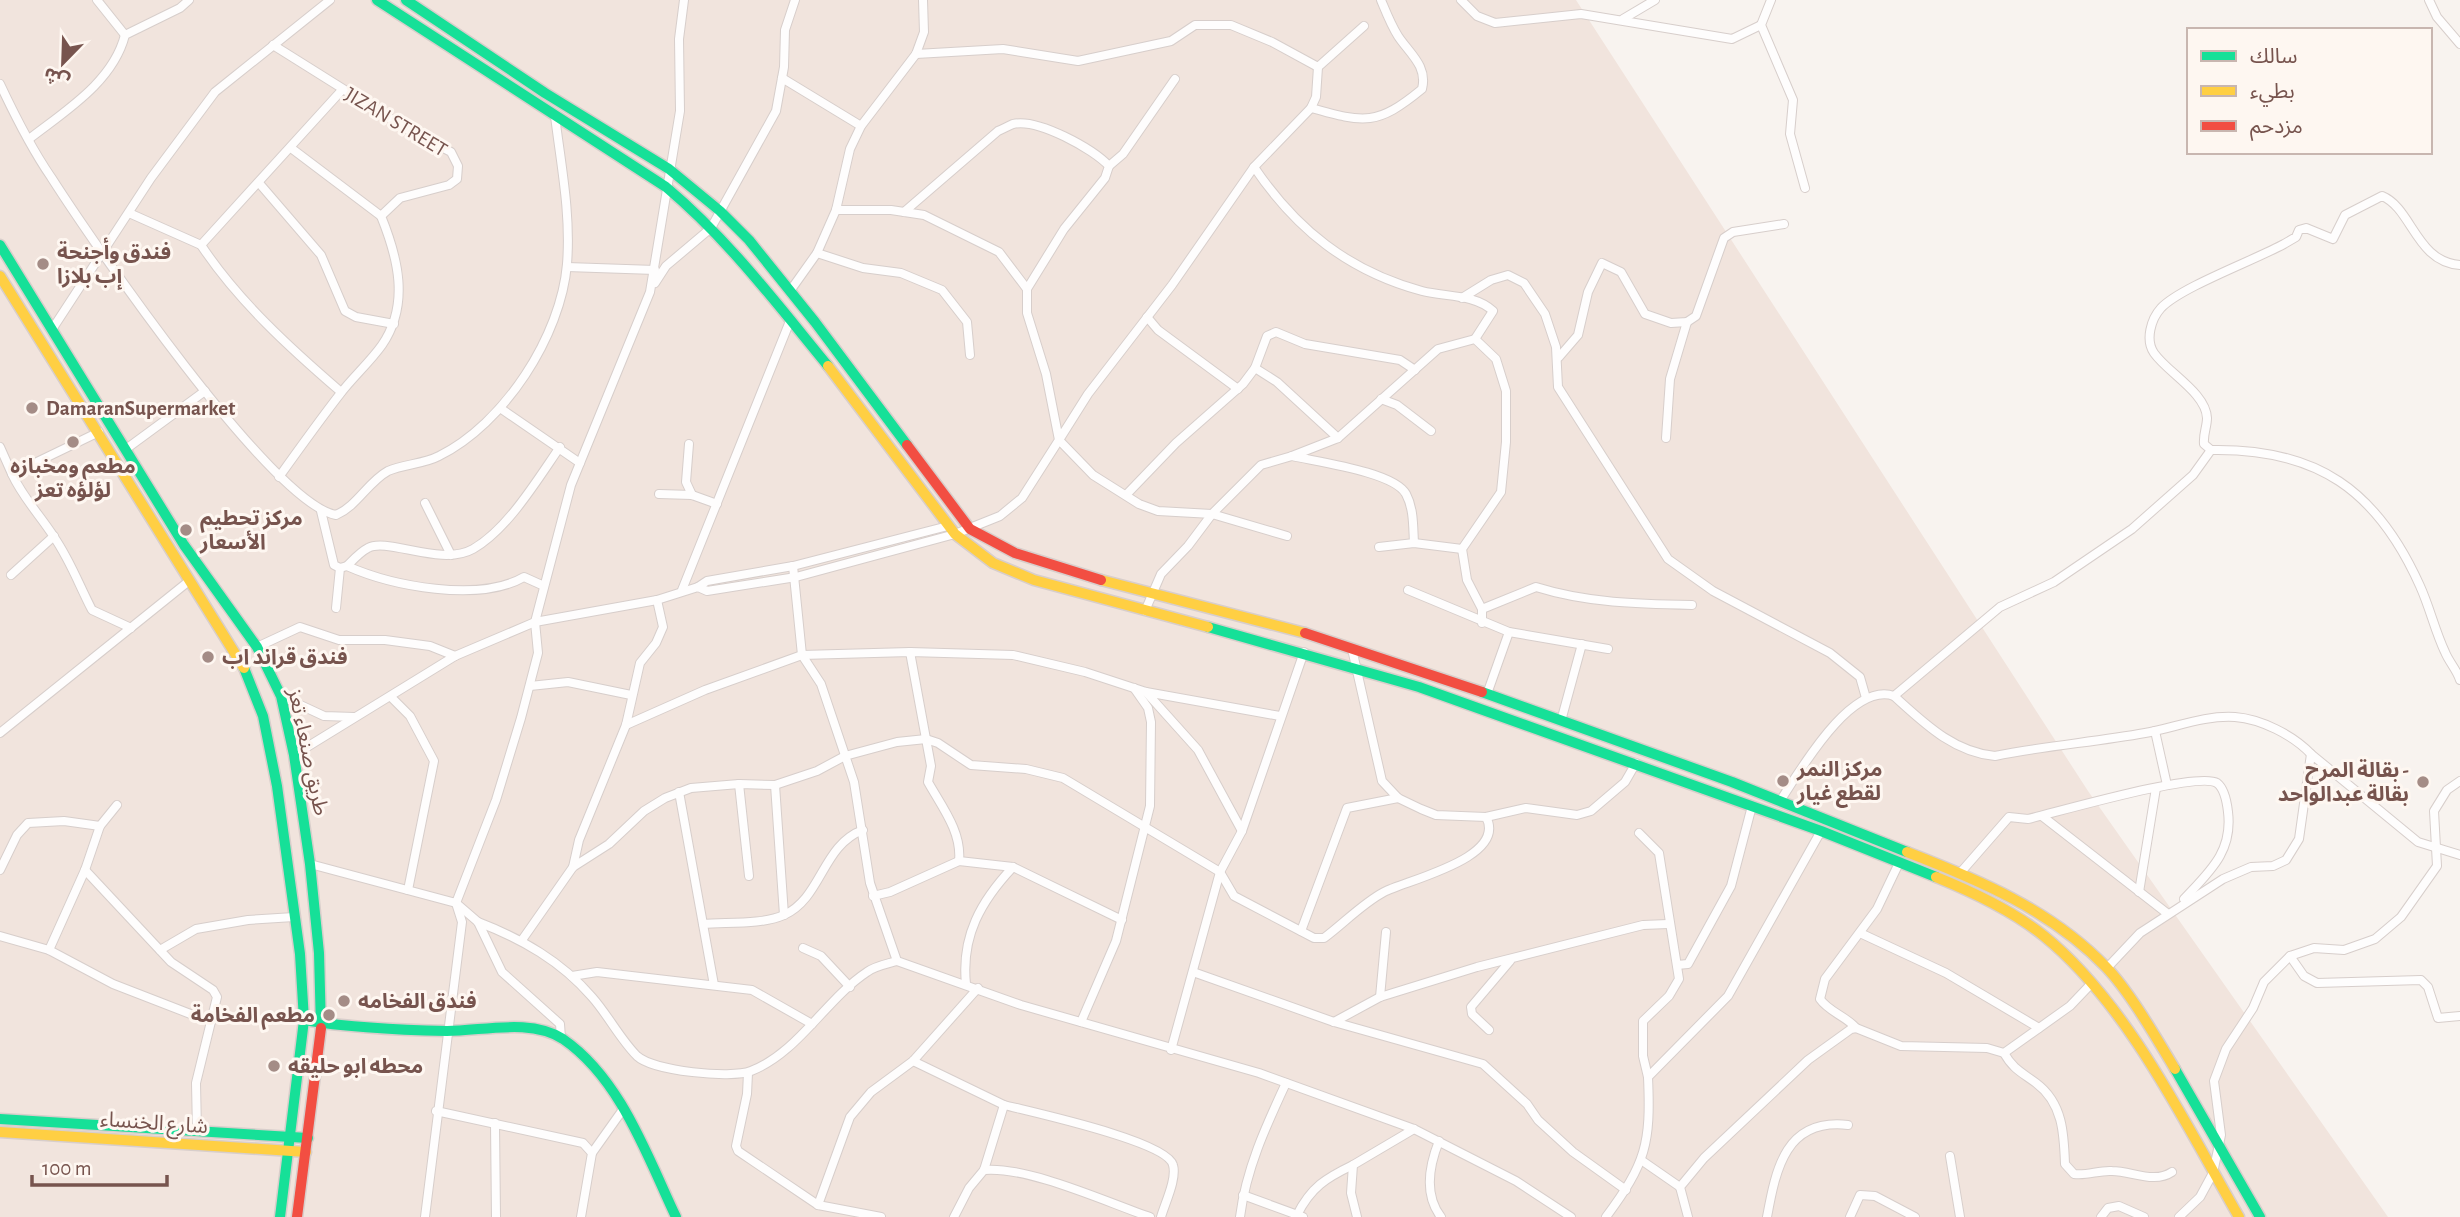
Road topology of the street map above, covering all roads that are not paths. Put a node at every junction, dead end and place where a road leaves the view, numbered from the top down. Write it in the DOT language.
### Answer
graph roads {
  1 [pos="97,0"];
  2 [pos="189,0"];
  3 [pos="330,0"];
  4 [pos="377,0"];
  5 [pos="406,0"];
  6 [pos="684,0"];
  7 [pos="794,0"];
  8 [pos="923,0"];
  9 [pos="1381,0"];
  10 [pos="1461,0"];
  11 [pos="1473,0"];
  12 [pos="1655,0"];
  13 [pos="1771,0"];
  14 [pos="2429,0"];
  15 [pos="1477,16"];
  16 [pos="1623,19"];
  17 [pos="1761,25"];
  18 [pos="1364,26"];
  19 [pos="125,35"];
  20 [pos="2460,44"];
  21 [pos="274,45"];
  22 [pos="916,54"];
  23 [pos="1318,67"];
  24 [pos="782,78"];
  25 [pos="1175,79"];
  26 [pos="0,84"];
  27 [pos="342,90"];
  28 [pos="1311,108"];
  29 [pos="555,116"];
  30 [pos="861,126"];
  31 [pos="29,139"];
  32 [pos="291,148"];
  33 [pos="1109,166"];
  34 [pos="1254,167"];
  35 [pos="669,169"];
  36 [pos="259,183"];
  37 [pos="666,187"];
  38 [pos="1805,188"];
  39 [pos="720,211"];
  40 [pos="836,211"];
  41 [pos="904,212"];
  42 [pos="129,213"];
  43 [pos="381,216"];
  44 [pos="1784,224"];
  45 [pos="711,228"];
  46 [pos="0,245"];
  47 [pos="201,245"];
  48 [pos="104,253"];
  49 [pos="817,253"];
  50 [pos="2460,265"];
  51 [pos="567,267"];
  52 [pos="655,270"];
  53 [pos="0,276"];
  54 [pos="1027,289"];
  55 [pos="790,291"];
  56 [pos="650,292"];
  57 [pos="1462,298"];
  58 [pos="1147,317"];
  59 [pos="790,321"];
  60 [pos="1687,322"];
  61 [pos="394,324"];
  62 [pos="53,328"];
  63 [pos="1475,339"];
  64 [pos="970,355"];
  65 [pos="1559,357"];
  66 [pos="1255,369"];
  67 [pos="1415,370"];
  68 [pos="1238,389"];
  69 [pos="205,391"];
  70 [pos="341,392"];
  71 [pos="1381,399"];
  72 [pos="500,408"];
  73 [pos="1431,430"];
  74 [pos="99,432"];
  75 [pos="1338,438"];
  76 [pos="1666,438"];
  77 [pos="1059,440"];
  78 [pos="689,444"];
  79 [pos="560,447"];
  80 [pos="0,449"];
  81 [pos="126,449"];
  82 [pos="2211,450"];
  83 [pos="1292,456"];
  84 [pos="580,463"];
  85 [pos="12,474"];
  86 [pos="279,477"];
  87 [pos="659,494"];
  88 [pos="692,495"];
  89 [pos="1126,495"];
  90 [pos="425,503"];
  91 [pos="717,504"];
  92 [pos="321,511"];
  93 [pos="1212,514"];
  94 [pos="970,529"];
  95 [pos="951,530"];
  96 [pos="54,536"];
  97 [pos="1287,536"];
  98 [pos="1414,543"];
  99 [pos="1379,547"];
  100 [pos="1462,549"];
  101 [pos="451,555"];
  102 [pos="793,566"];
  103 [pos="344,567"];
  104 [pos="11,575"];
  105 [pos="796,577"];
  106 [pos="189,581"];
  107 [pos="544,586"];
  108 [pos="698,587"];
  109 [pos="682,590"];
  110 [pos="1408,590"];
  111 [pos="1152,596"];
  112 [pos="657,600"];
  113 [pos="1692,605"];
  114 [pos="336,608"];
  115 [pos="1482,609"];
  116 [pos="1145,611"];
  117 [pos="535,622"];
  118 [pos="1482,623"];
  119 [pos="131,628"];
  120 [pos="1509,632"];
  121 [pos="1582,644"];
  122 [pos="257,647"];
  123 [pos="1352,649"];
  124 [pos="1608,649"];
  125 [pos="910,652"];
  126 [pos="1304,652"];
  127 [pos="802,655"];
  128 [pos="455,656"];
  129 [pos="1355,668"];
  130 [pos="2460,680"];
  131 [pos="530,686"];
  132 [pos="1134,687"];
  133 [pos="1146,692"];
  134 [pos="1487,694"];
  135 [pos="631,695"];
  136 [pos="281,696"];
  137 [pos="1894,696"];
  138 [pos="391,697"];
  139 [pos="1866,698"];
  140 [pos="1280,716"];
  141 [pos="357,717"];
  142 [pos="1561,721"];
  143 [pos="626,725"];
  144 [pos="2155,732"];
  145 [pos="0,733"];
  146 [pos="926,739"];
  147 [pos="2311,754"];
  148 [pos="294,755"];
  149 [pos="845,756"];
  150 [pos="1636,763"];
  151 [pos="2460,781"];
  152 [pos="1732,782"];
  153 [pos="298,783"];
  154 [pos="739,784"];
  155 [pos="775,785"];
  156 [pos="2167,785"];
  157 [pos="277,786"];
  158 [pos="2156,788"];
  159 [pos="680,793"];
  160 [pos="1727,797"];
  161 [pos="1398,798"];
  162 [pos="1780,801"];
  163 [pos="117,805"];
  164 [pos="1752,806"];
  165 [pos="2042,816"];
  166 [pos="1486,817"];
  167 [pos="100,826"];
  168 [pos="1145,826"];
  169 [pos="863,830"];
  170 [pos="1242,831"];
  171 [pos="1821,831"];
  172 [pos="1639,833"];
  173 [pos="2438,850"];
  174 [pos="3,855"];
  175 [pos="2460,855"];
  176 [pos="959,861"];
  177 [pos="1899,863"];
  178 [pos="310,864"];
  179 [pos="573,867"];
  180 [pos="1013,867"];
  181 [pos="0,870"];
  182 [pos="85,870"];
  183 [pos="1961,872"];
  184 [pos="1220,873"];
  185 [pos="749,876"];
  186 [pos="408,890"];
  187 [pos="2139,892"];
  188 [pos="873,896"];
  189 [pos="456,903"];
  190 [pos="2176,908"];
  191 [pos="2168,914"];
  192 [pos="783,915"];
  193 [pos="294,917"];
  194 [pos="1122,920"];
  195 [pos="478,922"];
  196 [pos="1668,924"];
  197 [pos="703,925"];
  198 [pos="1301,931"];
  199 [pos="1386,932"];
  200 [pos="1860,933"];
  201 [pos="0,936"];
  202 [pos="522,940"];
  203 [pos="803,948"];
  204 [pos="49,950"];
  205 [pos="160,950"];
  206 [pos="2290,956"];
  207 [pos="1511,959"];
  208 [pos="897,961"];
  209 [pos="1677,965"];
  210 [pos="2107,968"];
  211 [pos="1193,972"];
  212 [pos="572,976"];
  213 [pos="966,984"];
  214 [pos="2091,984"];
  215 [pos="714,985"];
  216 [pos="850,987"];
  217 [pos="978,988"];
  218 [pos="1380,997"];
  219 [pos="2460,1016"];
  220 [pos="304,1020"];
  221 [pos="211,1022"];
  222 [pos="321,1022"];
  223 [pos="1081,1022"];
  224 [pos="1334,1022"];
  225 [pos="812,1024"];
  226 [pos="1856,1028"];
  227 [pos="2039,1028"];
  228 [pos="1489,1030"];
  229 [pos="449,1031"];
  230 [pos="561,1038"];
  231 [pos="1171,1050"];
  232 [pos="2004,1053"];
  233 [pos="913,1060"];
  234 [pos="748,1073"];
  235 [pos="1648,1077"];
  236 [pos="1286,1083"];
  237 [pos="1004,1105"];
  238 [pos="624,1108"];
  239 [pos="436,1111"];
  240 [pos="0,1119"];
  241 [pos="495,1123"];
  242 [pos="1848,1125"];
  243 [pos="1415,1129"];
  244 [pos="197,1131"];
  245 [pos="0,1132"];
  246 [pos="290,1137"];
  247 [pos="308,1138"];
  248 [pos="1439,1141"];
  249 [pos="2219,1150"];
  250 [pos="288,1152"];
  251 [pos="306,1152"];
  252 [pos="592,1153"];
  253 [pos="1950,1156"];
  254 [pos="1641,1160"];
  255 [pos="1353,1165"];
  256 [pos="984,1170"];
  257 [pos="2172,1172"];
  258 [pos="2213,1173"];
  259 [pos="1680,1186"];
  260 [pos="1626,1190"];
  261 [pos="1243,1195"];
  262 [pos="818,1205"];
  263 [pos="1300,1216"];
  264 [pos="280,1217"];
  265 [pos="297,1217"];
  266 [pos="425,1217"];
  267 [pos="496,1217"];
  268 [pos="581,1217"];
  269 [pos="676,1217"];
  270 [pos="881,1217"];
  271 [pos="954,1217"];
  272 [pos="1150,1217"];
  273 [pos="1161,1217"];
  274 [pos="1240,1217"];
  275 [pos="1357,1217"];
  276 [pos="1441,1217"];
  277 [pos="1571,1217"];
  278 [pos="1606,1217"];
  279 [pos="1688,1217"];
  280 [pos="1767,1217"];
  281 [pos="1850,1217"];
  282 [pos="1915,1217"];
  283 [pos="1960,1217"];
  284 [pos="2101,1217"];
  285 [pos="2144,1217"];
  286 [pos="2179,1217"];
  287 [pos="2239,1217"];
  288 [pos="2260,1217"];
  1 -- 19 [label="street"];
  2 -- 19 [label="street"];
  3 -- 21 [label="street"];
  4 -- 29 [label="main road"];
  5 -- 35 [label="main road"];
  6 -- 35 [label="street"];
  7 -- 24 [label="street"];
  8 -- 22 [label="street"];
  9 -- 28 [label="street"];
  10 -- 15 [label="street"];
  11 -- 15 [label="street"];
  12 -- 16 [label="street"];
  13 -- 17 [label="street"];
  14 -- 20 [label="street"];
  15 -- 16 [label="street"];
  16 -- 17 [label="street"];
  17 -- 38 [label="street"];
  18 -- 23 [label="street"];
  19 -- 31 [label="street"];
  21 -- 27 [label="street, JIZAN STREET"];
  21 -- 42 [label="street"];
  22 -- 23 [label="street"];
  22 -- 30 [label="street"];
  23 -- 28 [label="street"];
  24 -- 30 [label="street"];
  24 -- 39 [label="street"];
  25 -- 33 [label="street"];
  26 -- 31 [label="street"];
  27 -- 32 [label="street"];
  27 -- 43 [label="street, JIZAN STREET"];
  28 -- 34 [label="street"];
  29 -- 37 [label="main road"];
  29 -- 51 [label="street"];
  30 -- 40 [label="street"];
  31 -- 48 [label="street"];
  32 -- 36 [label="street"];
  32 -- 43 [label="street"];
  33 -- 41 [label="street"];
  33 -- 54 [label="street"];
  34 -- 57 [label="street"];
  34 -- 58 [label="street"];
  35 -- 37 [label="street"];
  35 -- 39 [label="main road"];
  36 -- 47 [label="street"];
  36 -- 61 [label="street"];
  37 -- 45 [label="main road"];
  37 -- 52 [label="street"];
  39 -- 45 [label="street"];
  39 -- 55 [label="main road"];
  40 -- 41 [label="street"];
  40 -- 49 [label="street"];
  41 -- 54 [label="street"];
  42 -- 47 [label="street"];
  42 -- 48 [label="street"];
  43 -- 61 [label="street"];
  44 -- 60 [label="street"];
  45 -- 56 [label="street"];
  45 -- 59 [label="main road"];
  46 -- 62 [label="main road, طريق صنعاء تعز"];
  47 -- 70 [label="street"];
  48 -- 62 [label="street"];
  48 -- 69 [label="street"];
  49 -- 55 [label="street"];
  49 -- 64 [label="street"];
  50 -- 82 [label="street"];
  51 -- 52 [label="street"];
  51 -- 72 [label="street"];
  52 -- 56 [label="street"];
  53 -- 74 [label="main road, طريق صنعاء تعز"];
  54 -- 77 [label="street"];
  55 -- 94 [label="main road"];
  56 -- 84 [label="street"];
  57 -- 63 [label="street"];
  57 -- 65 [label="street"];
  58 -- 68 [label="street"];
  58 -- 77 [label="street"];
  59 -- 91 [label="street"];
  59 -- 95 [label="main road"];
  60 -- 65 [label="street"];
  60 -- 76 [label="street"];
  61 -- 70 [label="street"];
  62 -- 81 [label="main road, طريق صنعاء تعز"];
  63 -- 67 [label="street"];
  63 -- 100 [label="street"];
  65 -- 139 [label="street"];
  66 -- 67 [label="street"];
  66 -- 68 [label="street"];
  66 -- 75 [label="street"];
  67 -- 71 [label="street"];
  68 -- 89 [label="street"];
  69 -- 81 [label="street"];
  69 -- 86 [label="street"];
  70 -- 86 [label="street"];
  71 -- 73 [label="street"];
  71 -- 75 [label="street"];
  72 -- 79 [label="street"];
  72 -- 92 [label="street"];
  74 -- 85 [label="street"];
  74 -- 106 [label="main road, طريق صنعاء تعز"];
  75 -- 83 [label="street"];
  77 -- 89 [label="street"];
  77 -- 94 [label="street"];
  78 -- 88 [label="street"];
  79 -- 84 [label="street"];
  79 -- 101 [label="street"];
  80 -- 85 [label="street"];
  81 -- 122 [label="main road, طريق صنعاء تعز"];
  82 -- 130 [label="street"];
  82 -- 137 [label="street"];
  83 -- 93 [label="street"];
  83 -- 98 [label="street"];
  84 -- 107 [label="street"];
  85 -- 96 [label="street"];
  86 -- 92 [label="street"];
  87 -- 88 [label="street"];
  88 -- 91 [label="street"];
  89 -- 93 [label="street"];
  90 -- 101 [label="street"];
  91 -- 109 [label="street"];
  92 -- 103 [label="street"];
  93 -- 97 [label="street"];
  93 -- 111 [label="street"];
  94 -- 95 [label="street"];
  94 -- 111 [label="main road"];
  95 -- 102 [label="street"];
  95 -- 105 [label="street"];
  95 -- 116 [label="main road"];
  96 -- 104 [label="street"];
  96 -- 119 [label="street"];
  98 -- 99 [label="street"];
  98 -- 100 [label="street"];
  100 -- 115 [label="street"];
  101 -- 103 [label="street"];
  102 -- 105 [label="street"];
  102 -- 108 [label="street"];
  103 -- 107 [label="street"];
  103 -- 114 [label="street"];
  105 -- 108 [label="street"];
  105 -- 127 [label="street"];
  106 -- 119 [label="street"];
  106 -- 157 [label="main road, طريق صنعاء تعز"];
  107 -- 117 [label="street"];
  108 -- 109 [label="street"];
  109 -- 112 [label="street"];
  110 -- 118 [label="street"];
  111 -- 116 [label="street"];
  111 -- 123 [label="main road"];
  112 -- 117 [label="street"];
  112 -- 135 [label="street"];
  113 -- 115 [label="street"];
  115 -- 118 [label="street"];
  116 -- 126 [label="main road"];
  117 -- 128 [label="street"];
  117 -- 131 [label="street"];
  118 -- 120 [label="street"];
  119 -- 145 [label="street"];
  120 -- 121 [label="street"];
  120 -- 134 [label="street"];
  121 -- 124 [label="street"];
  121 -- 142 [label="street"];
  122 -- 128 [label="street"];
  122 -- 136 [label="main road, طريق صنعاء تعز"];
  123 -- 129 [label="street"];
  123 -- 134 [label="main road"];
  125 -- 127 [label="street"];
  125 -- 132 [label="street"];
  125 -- 146 [label="street"];
  126 -- 129 [label="main road"];
  126 -- 140 [label="street"];
  127 -- 143 [label="street"];
  127 -- 149 [label="street"];
  128 -- 138 [label="street"];
  129 -- 150 [label="main road"];
  129 -- 161 [label="street"];
  131 -- 135 [label="street"];
  131 -- 189 [label="street"];
  132 -- 133 [label="street"];
  132 -- 168 [label="street"];
  133 -- 140 [label="street"];
  133 -- 170 [label="street"];
  134 -- 142 [label="main road"];
  135 -- 143 [label="street"];
  136 -- 141 [label="street"];
  136 -- 148 [label="main road, طريق صنعاء تعز"];
  137 -- 139 [label="street"];
  137 -- 144 [label="street"];
  138 -- 141 [label="street"];
  138 -- 186 [label="street"];
  139 -- 162 [label="street"];
  140 -- 170 [label="street"];
  141 -- 148 [label="street"];
  142 -- 152 [label="main road"];
  143 -- 179 [label="street"];
  144 -- 147 [label="street"];
  144 -- 156 [label="street"];
  146 -- 149 [label="street"];
  146 -- 168 [label="street"];
  146 -- 176 [label="street"];
  147 -- 173 [label="street"];
  147 -- 190 [label="street"];
  148 -- 153 [label="main road, طريق صنعاء تعز"];
  149 -- 155 [label="street"];
  149 -- 169 [label="street"];
  150 -- 160 [label="main road"];
  150 -- 166 [label="street"];
  151 -- 173 [label="street"];
  152 -- 160 [label="main road"];
  152 -- 162 [label="main road"];
  153 -- 157 [label="main road"];
  153 -- 178 [label="main road, طريق صنعاء تعز"];
  154 -- 155 [label="street"];
  154 -- 159 [label="street"];
  154 -- 185 [label="street"];
  155 -- 192 [label="street"];
  156 -- 158 [label="street"];
  156 -- 190 [label="street"];
  157 -- 193 [label="main road, طريق صنعاء تعز"];
  158 -- 165 [label="street"];
  158 -- 187 [label="street"];
  159 -- 179 [label="street"];
  159 -- 197 [label="street"];
  160 -- 164 [label="main road"];
  161 -- 166 [label="street"];
  161 -- 198 [label="street"];
  162 -- 183 [label="main road"];
  163 -- 167 [label="street"];
  164 -- 171 [label="main road"];
  164 -- 209 [label="street"];
  165 -- 183 [label="street"];
  165 -- 187 [label="street"];
  166 -- 198 [label="street"];
  167 -- 174 [label="street"];
  167 -- 182 [label="street"];
  168 -- 184 [label="street"];
  168 -- 194 [label="street"];
  169 -- 188 [label="street"];
  169 -- 192 [label="street"];
  170 -- 184 [label="street"];
  171 -- 177 [label="main road"];
  171 -- 235 [label="street"];
  172 -- 196 [label="street"];
  173 -- 175 [label="street"];
  173 -- 206 [label="street"];
  174 -- 181 [label="street"];
  176 -- 180 [label="street"];
  176 -- 188 [label="street"];
  177 -- 200 [label="street"];
  177 -- 214 [label="main road"];
  178 -- 186 [label="street"];
  178 -- 222 [label="main road, طريق صنعاء تعز"];
  179 -- 202 [label="street"];
  180 -- 194 [label="street"];
  180 -- 213 [label="street"];
  182 -- 204 [label="street"];
  182 -- 205 [label="street"];
  183 -- 210 [label="main road"];
  184 -- 198 [label="street"];
  184 -- 211 [label="street"];
  186 -- 189 [label="street"];
  187 -- 191 [label="street"];
  188 -- 208 [label="street"];
  189 -- 195 [label="street"];
  189 -- 229 [label="street"];
  190 -- 191 [label="street"];
  191 -- 210 [label="street"];
  192 -- 197 [label="street"];
  193 -- 205 [label="street"];
  193 -- 220 [label="main road, طريق صنعاء تعز"];
  194 -- 223 [label="street"];
  195 -- 202 [label="street"];
  195 -- 230 [label="street"];
  196 -- 207 [label="street"];
  196 -- 209 [label="street"];
  197 -- 215 [label="street"];
  199 -- 218 [label="street"];
  200 -- 226 [label="street"];
  200 -- 227 [label="street"];
  201 -- 204 [label="street"];
  202 -- 212 [label="street"];
  203 -- 216 [label="street"];
  204 -- 221 [label="street"];
  205 -- 221 [label="street"];
  206 -- 219 [label="street"];
  206 -- 249 [label="street"];
  207 -- 218 [label="street"];
  207 -- 228 [label="street"];
  208 -- 213 [label="street"];
  208 -- 216 [label="street"];
  209 -- 235 [label="street"];
  210 -- 249 [label="main road"];
  211 -- 224 [label="street"];
  211 -- 231 [label="street"];
  212 -- 215 [label="street"];
  212 -- 234 [label="street"];
  213 -- 217 [label="street"];
  214 -- 227 [label="street"];
  214 -- 258 [label="main road"];
  215 -- 225 [label="street"];
  216 -- 225 [label="street"];
  217 -- 223 [label="street"];
  217 -- 233 [label="street"];
  218 -- 224 [label="street"];
  220 -- 222 [label="main road"];
  220 -- 246 [label="main road, طريق صنعاء تعز"];
  221 -- 244 [label="street"];
  222 -- 229 [label="main road"];
  222 -- 247 [label="main road, طريق صنعاء تعز"];
  223 -- 231 [label="street"];
  224 -- 260 [label="street"];
  225 -- 234 [label="street"];
  226 -- 232 [label="street"];
  226 -- 259 [label="street"];
  227 -- 232 [label="street"];
  229 -- 230 [label="main road"];
  229 -- 239 [label="street"];
  230 -- 238 [label="main road"];
  231 -- 236 [label="street"];
  232 -- 257 [label="street"];
  233 -- 237 [label="street"];
  233 -- 262 [label="street"];
  234 -- 262 [label="street"];
  235 -- 254 [label="street"];
  236 -- 243 [label="street"];
  236 -- 261 [label="street"];
  237 -- 256 [label="street"];
  237 -- 273 [label="street"];
  238 -- 252 [label="street"];
  238 -- 269 [label="main road"];
  239 -- 241 [label="street"];
  239 -- 266 [label="street"];
  240 -- 244 [label="main road, شارع الخنساء"];
  241 -- 252 [label="street"];
  241 -- 267 [label="street"];
  242 -- 280 [label="street"];
  243 -- 248 [label="street"];
  243 -- 255 [label="street"];
  244 -- 246 [label="main road, شارع الخنساء"];
  245 -- 250 [label="main road, شارع الخنساء"];
  246 -- 247 [label="main road, شارع الخنساء"];
  246 -- 250 [label="main road, طريق صنعاء تعز"];
  247 -- 251 [label="main road, طريق صنعاء تعز"];
  248 -- 276 [label="street"];
  248 -- 277 [label="street"];
  249 -- 258 [label="street"];
  249 -- 288 [label="main road"];
  250 -- 251 [label="main road, شارع الخنساء"];
  250 -- 264 [label="main road, طريق صنعاء تعز"];
  251 -- 265 [label="main road, طريق صنعاء تعز"];
  252 -- 268 [label="street"];
  253 -- 283 [label="street"];
  254 -- 259 [label="street"];
  254 -- 260 [label="street"];
  255 -- 263 [label="street"];
  255 -- 275 [label="street"];
  256 -- 271 [label="street"];
  256 -- 272 [label="street"];
  258 -- 286 [label="street"];
  258 -- 287 [label="main road"];
  259 -- 279 [label="street"];
  260 -- 278 [label="street"];
  261 -- 263 [label="street"];
  261 -- 274 [label="street"];
  262 -- 270 [label="street"];
  281 -- 282 [label="street"];
  284 -- 285 [label="street"];
}
